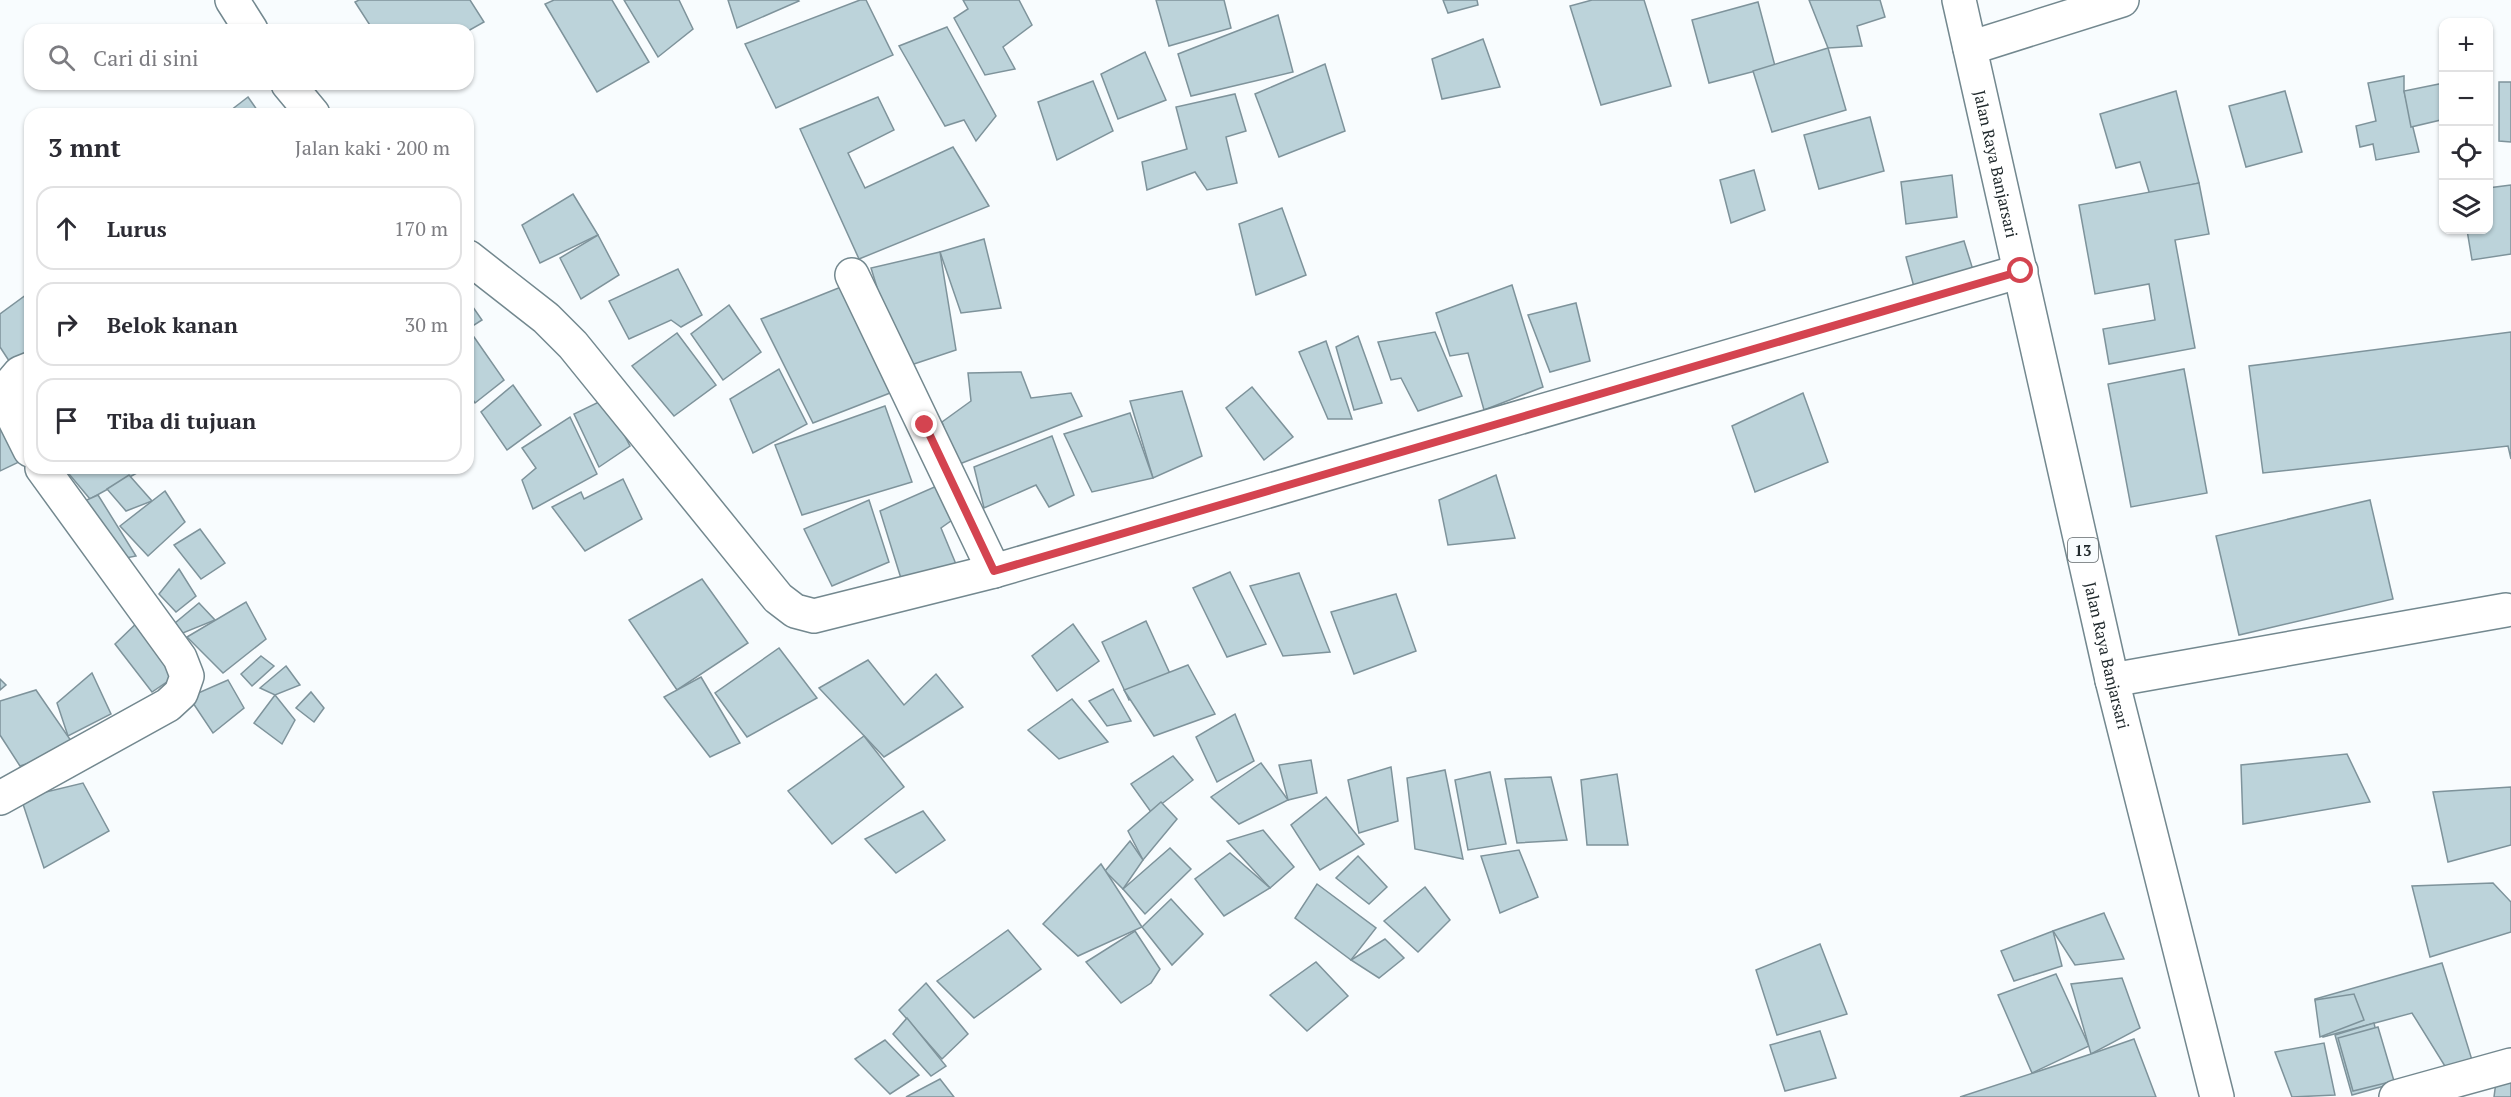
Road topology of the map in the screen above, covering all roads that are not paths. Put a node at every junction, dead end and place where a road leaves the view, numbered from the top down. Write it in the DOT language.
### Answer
graph roads {
  1 [pos="1959,0"];
  2 [pos="2121,0"];
  3 [pos="1970,48"];
  4 [pos="293,90"];
  5 [pos="308,108"];
  6 [pos="474,262"];
  7 [pos="2021,271"];
  8 [pos="852,275"];
  9 [pos="24,371"];
  10 [pos="24,438"];
  11 [pos="46,474"];
  12 [pos="994,571"];
  13 [pos="2506,610"];
  14 [pos="2112,680"];
  15 [pos="0,798"];
  16 [pos="2511,1065"];
  17 [pos="2217,1097"];
  18 [pos="2396,1097"];
  1 -- 3 [label="main road, Jalan Raya Banjarsari / 13"];
  2 -- 3 [label="main road"];
  3 -- 7 [label="main road, Jalan Raya Banjarsari / 13"];
  4 -- 5 [label="main road"];
  6 -- 12 [label="main road"];
  7 -- 12 [label="main road"];
  7 -- 14 [label="main road, Jalan Raya Banjarsari / 13"];
  8 -- 12 [label="main road"];
  9 -- 10 [label="main road"];
  11 -- 15 [label="main road"];
  13 -- 14 [label="main road"];
  14 -- 17 [label="main road, Jalan Raya Banjarsari / 13"];
  16 -- 18 [label="main road"];
}
